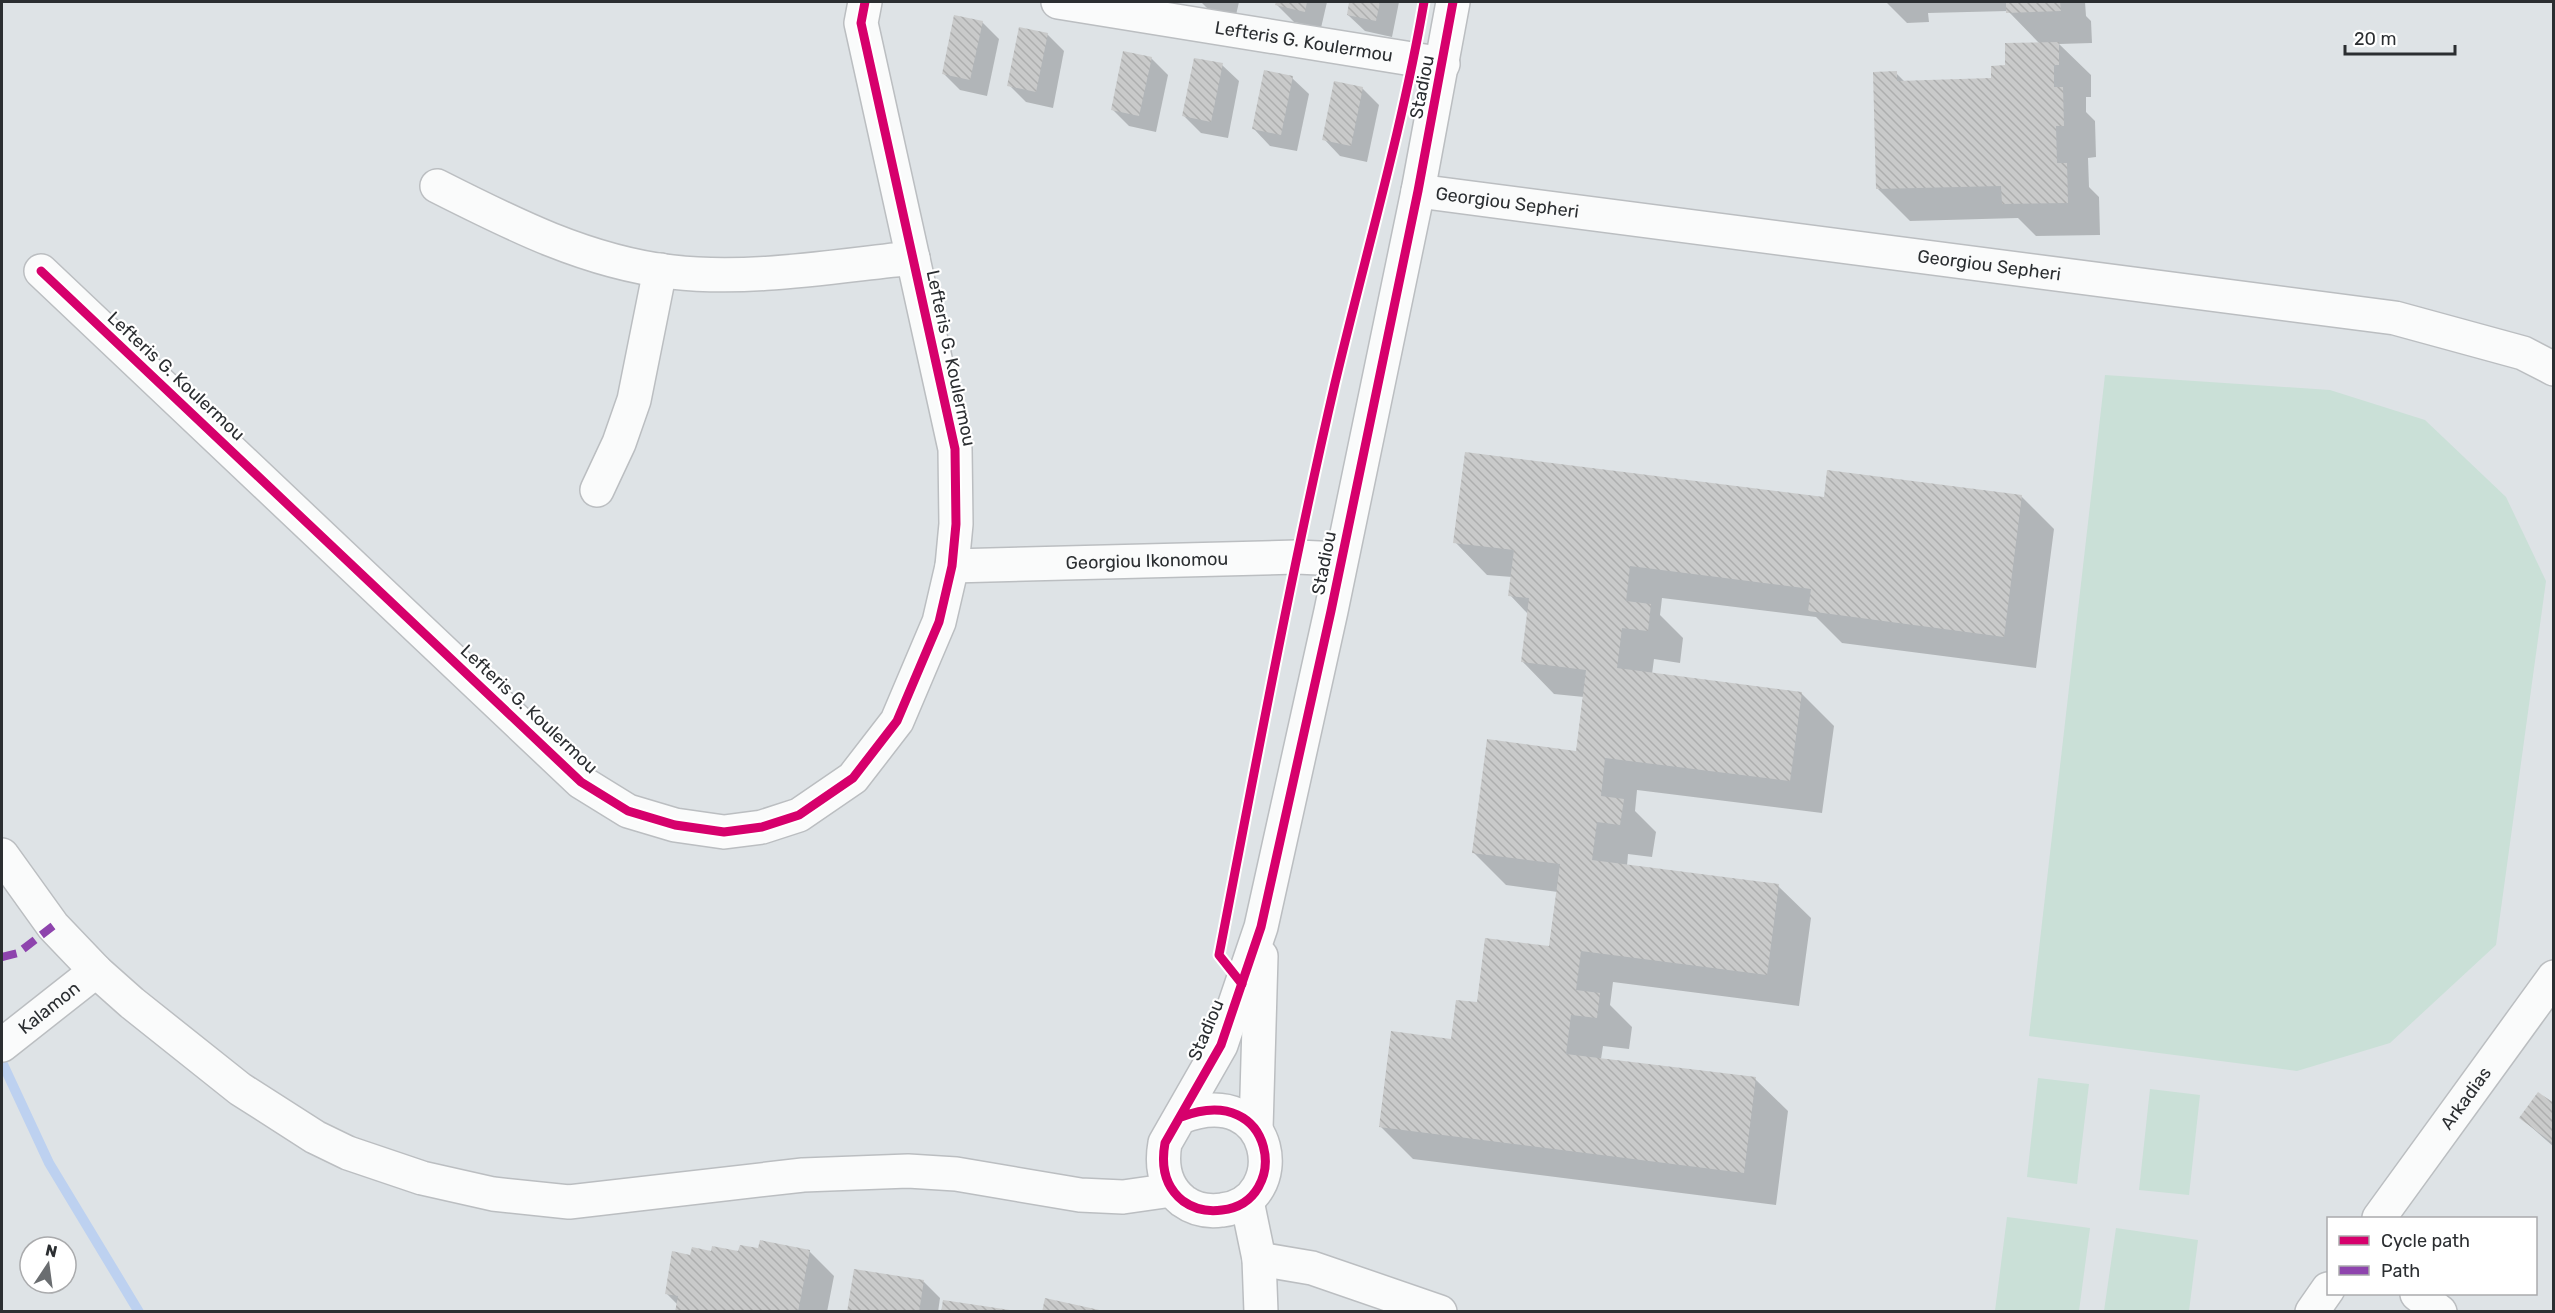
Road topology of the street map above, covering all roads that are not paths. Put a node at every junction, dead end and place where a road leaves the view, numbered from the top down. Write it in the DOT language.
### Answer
graph roads {
  1 [pos="866,2"];
  2 [pos="1058,2"];
  3 [pos="1453,2"];
  4 [pos="1443,64"];
  5 [pos="437,186"];
  6 [pos="1418,191"];
  7 [pos="913,258"];
  8 [pos="660,270"];
  9 [pos="41,271"];
  10 [pos="2553,369"];
  11 [pos="597,490"];
  12 [pos="1341,559"];
  13 [pos="952,566"];
  14 [pos="2,855"];
  15 [pos="1262,927"];
  16 [pos="96,971"];
  17 [pos="2553,977"];
  18 [pos="14,1035"];
  19 [pos="1181,1117"];
  20 [pos="1256,1129"];
  21 [pos="1172,1190"];
  22 [pos="1247,1201"];
  23 [pos="2380,1217"];
  24 [pos="1259,1259"];
  25 [pos="2327,1290"];
  26 [pos="2420,1295"];
  27 [pos="1261,1311"];
  28 [pos="1440,1311"];
  29 [pos="2312,1311"];
  30 [pos="2440,1311"];
  1 -- 7 [label="street, Lefteris G. Koulermou"];
  2 -- 4 [label="street, Lefteris G. Koulermou"];
  3 -- 4 [label="street, Stadiou"];
  4 -- 6 [label="street, Stadiou"];
  5 -- 8 [label="street"];
  6 -- 10 [label="street, Georgiou Sepheri"];
  6 -- 12 [label="street, Stadiou"];
  7 -- 8 [label="street"];
  7 -- 13 [label="street, Lefteris G. Koulermou"];
  8 -- 11 [label="street"];
  9 -- 13 [label="street, Lefteris G. Koulermou"];
  12 -- 13 [label="street, Georgiou Ikonomou"];
  12 -- 15 [label="street, Stadiou"];
  14 -- 16 [label="street"];
  15 -- 19 [label="street, Stadiou"];
  15 -- 20 [label="street, Stadiou"];
  16 -- 18 [label="street, Kalamon"];
  16 -- 21 [label="street"];
  17 -- 23 [label="street, Arkadias"];
  19 -- 20 [label="street"];
  19 -- 21 [label="street"];
  20 -- 22 [label="street"];
  21 -- 22 [label="street"];
  22 -- 24 [label="street"];
  24 -- 27 [label="street"];
  24 -- 28 [label="street"];
  25 -- 29 [label="street"];
  26 -- 30 [label="street"];
}
